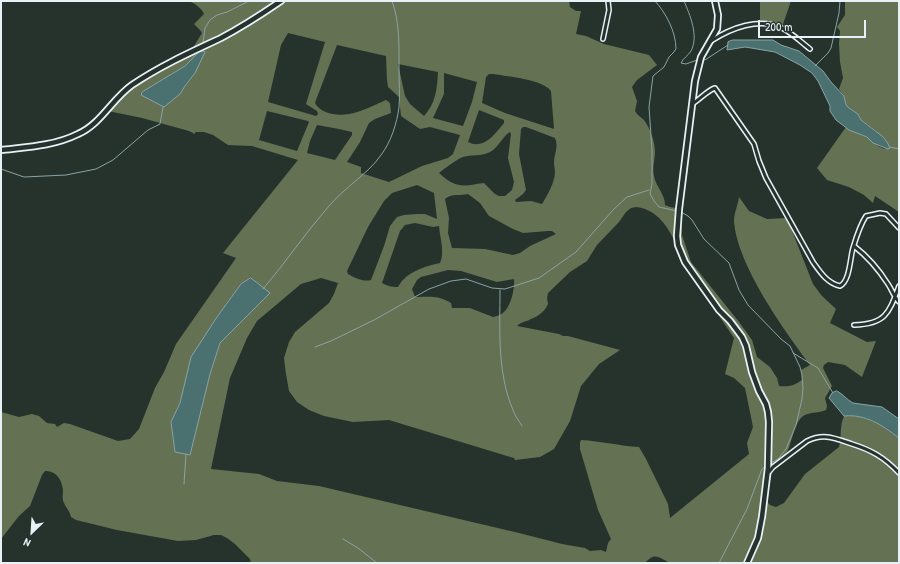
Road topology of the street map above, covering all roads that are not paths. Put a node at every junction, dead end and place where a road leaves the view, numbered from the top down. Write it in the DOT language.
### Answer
graph roads {
  1 [pos="281,1"];
  2 [pos="608,1"];
  3 [pos="715,1"];
  4 [pos="603,39"];
  5 [pos="710,42"];
  6 [pos="810,49"];
  7 [pos="692,104"];
  8 [pos="1,150"];
  9 [pos="899,228"];
  10 [pos="854,246"];
  11 [pos="899,286"];
  12 [pos="895,298"];
  13 [pos="899,302"];
  14 [pos="854,325"];
  15 [pos="899,472"];
  16 [pos="767,474"];
  17 [pos="747,563"];
  1 -- 8 [label="street"];
  2 -- 4 [label="street"];
  3 -- 5 [label="street"];
  5 -- 6 [label="street"];
  5 -- 7 [label="street"];
  7 -- 10 [label="street"];
  7 -- 16 [label="street"];
  9 -- 10 [label="street"];
  10 -- 12 [label="street"];
  11 -- 12 [label="street"];
  12 -- 13 [label="street"];
  12 -- 14 [label="street"];
  15 -- 16 [label="street"];
  16 -- 17 [label="street"];
}
